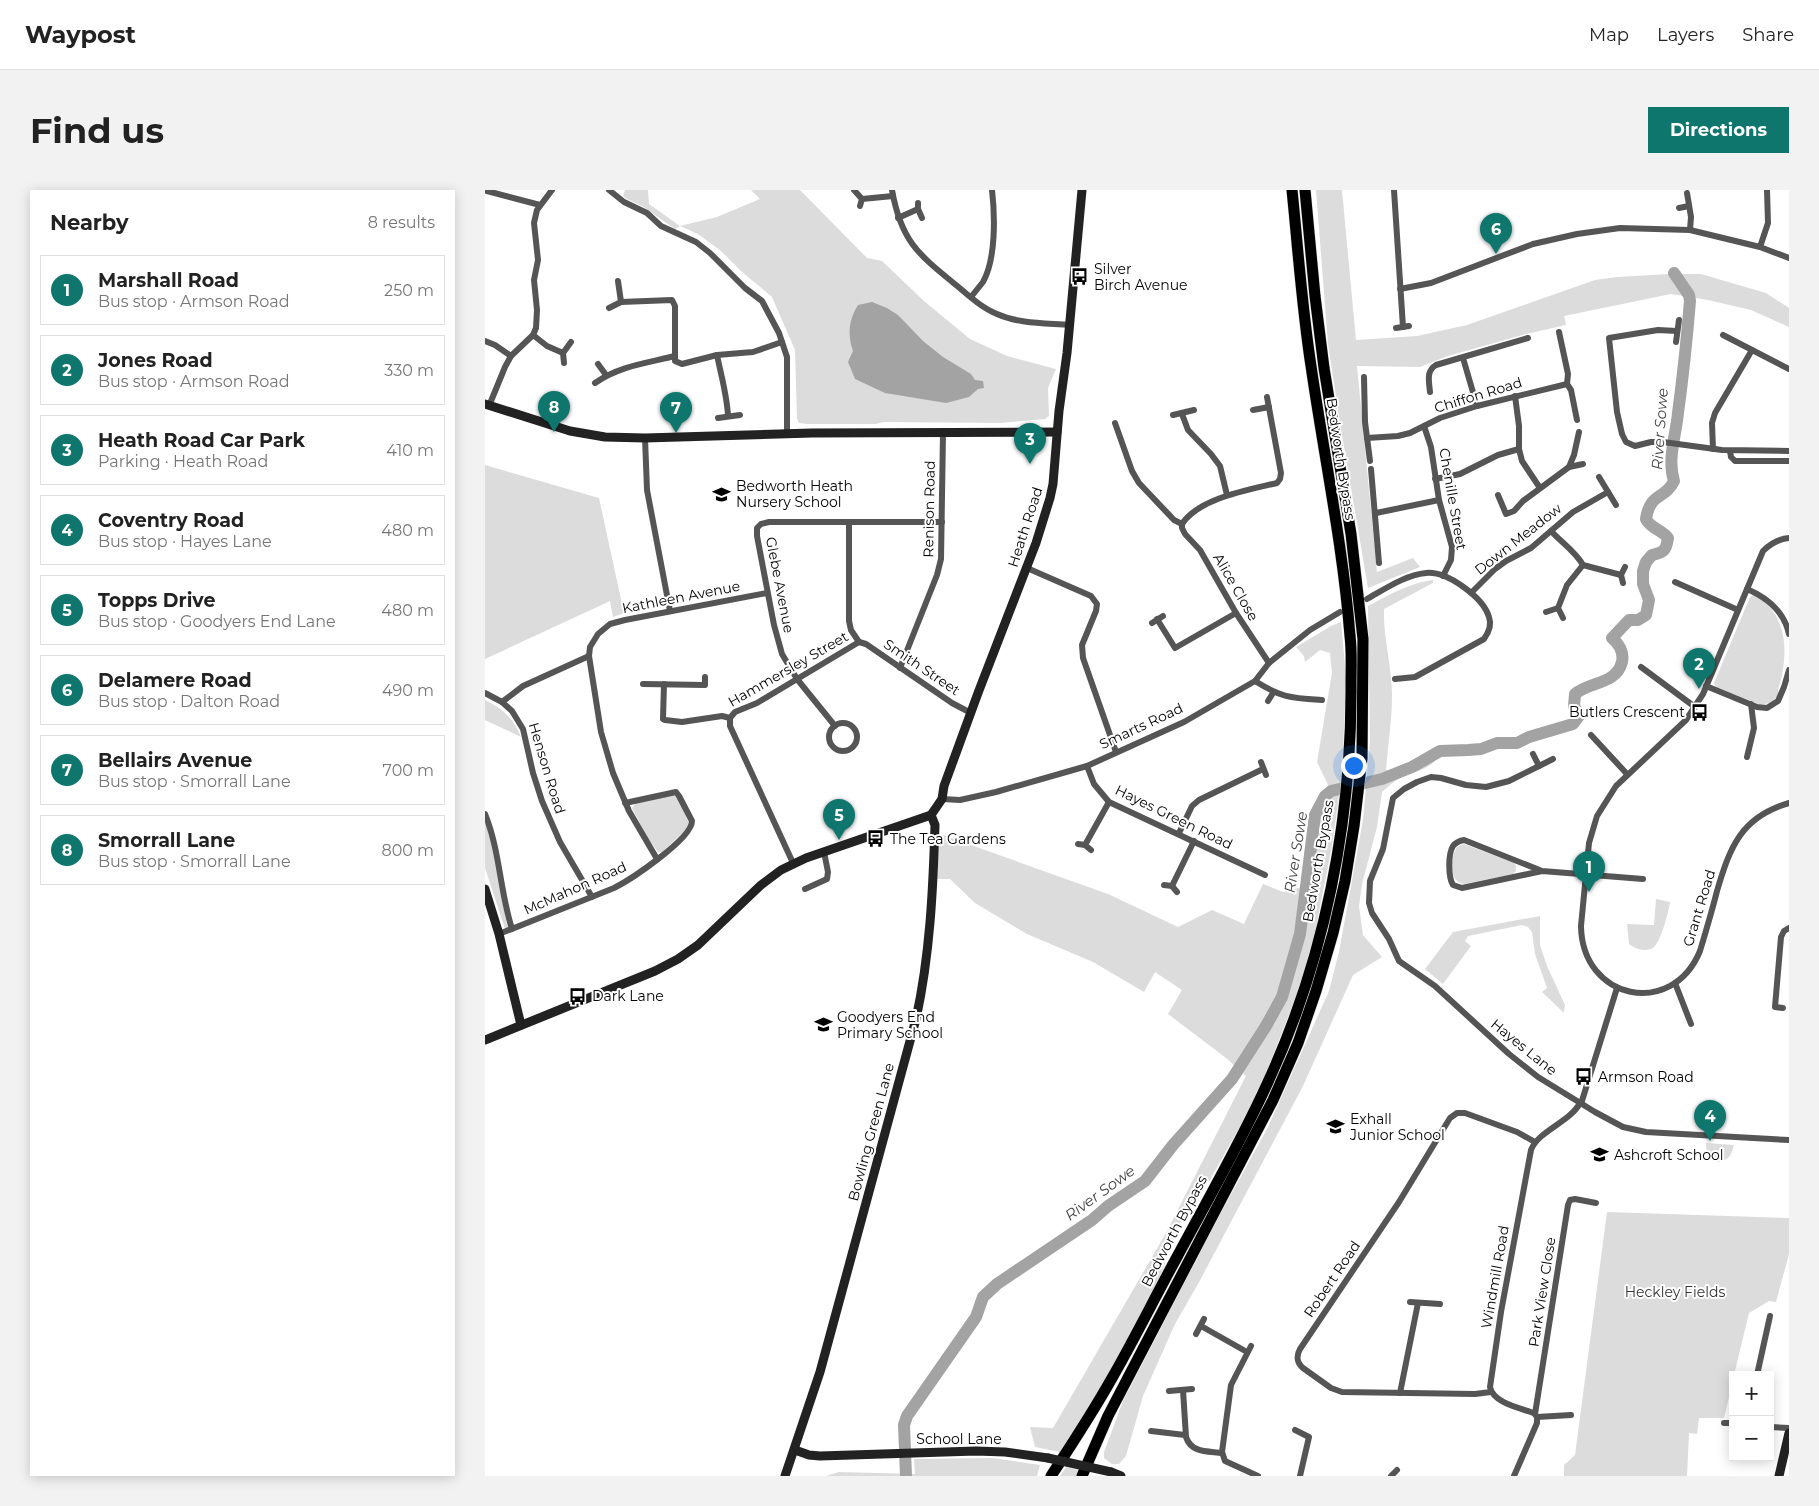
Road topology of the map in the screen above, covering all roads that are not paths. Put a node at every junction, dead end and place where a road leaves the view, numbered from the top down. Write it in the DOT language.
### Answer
graph roads {
  1 [pos="552,190"];
  2 [pos="610,190"];
  3 [pos="854,190"];
  4 [pos="992,190"];
  5 [pos="1082,190"];
  6 [pos="1292,190"];
  7 [pos="1305,190"];
  8 [pos="1394,190"];
  9 [pos="1767,190"];
  10 [pos="486,192"];
  11 [pos="892,193"];
  12 [pos="1687,193"];
  13 [pos="862,199"];
  14 [pos="540,204"];
  15 [pos="860,206"];
  16 [pos="1689,206"];
  17 [pos="1679,208"];
  18 [pos="898,218"];
  19 [pos="923,218"];
  20 [pos="1690,230"];
  21 [pos="1760,248"];
  22 [pos="1789,258"];
  23 [pos="618,281"];
  24 [pos="1400,289"];
  25 [pos="971,297"];
  26 [pos="621,302"];
  27 [pos="609,308"];
  28 [pos="1679,320"];
  29 [pos="1069,325"];
  30 [pos="1403,327"];
  31 [pos="1677,331"];
  32 [pos="1559,332"];
  33 [pos="533,335"];
  34 [pos="1723,335"];
  35 [pos="1528,338"];
  36 [pos="485,341"];
  37 [pos="571,342"];
  38 [pos="782,342"];
  39 [pos="1676,342"];
  40 [pos="1752,350"];
  41 [pos="563,353"];
  42 [pos="717,354"];
  43 [pos="511,356"];
  44 [pos="675,356"];
  45 [pos="1463,358"];
  46 [pos="564,364"];
  47 [pos="598,364"];
  48 [pos="1789,369"];
  49 [pos="606,376"];
  50 [pos="1364,377"];
  51 [pos="595,384"];
  52 [pos="1567,384"];
  53 [pos="1430,392"];
  54 [pos="1515,396"];
  55 [pos="1267,398"];
  56 [pos="487,405"];
  57 [pos="1477,406"];
  58 [pos="1269,407"];
  59 [pos="1194,410"];
  60 [pos="1253,410"];
  61 [pos="1183,414"];
  62 [pos="740,415"];
  63 [pos="1173,415"];
  64 [pos="728,416"];
  65 [pos="718,418"];
  66 [pos="1577,420"];
  67 [pos="1115,423"];
  68 [pos="1424,426"];
  69 [pos="1057,432"];
  70 [pos="1579,432"];
  71 [pos="943,433"];
  72 [pos="787,434"];
  73 [pos="645,438"];
  74 [pos="1367,438"];
  75 [pos="1519,449"];
  76 [pos="1713,449"];
  77 [pos="1731,451"];
  78 [pos="1789,451"];
  79 [pos="1370,461"];
  80 [pos="1789,462"];
  81 [pos="1583,464"];
  82 [pos="1569,467"];
  83 [pos="1371,469"];
  84 [pos="1599,476"];
  85 [pos="1435,479"];
  86 [pos="1540,488"];
  87 [pos="1608,492"];
  88 [pos="1227,495"];
  89 [pos="1499,495"];
  90 [pos="1439,500"];
  91 [pos="1616,505"];
  92 [pos="1376,513"];
  93 [pos="849,522"];
  94 [pos="942,522"];
  95 [pos="1182,524"];
  96 [pos="1551,531"];
  97 [pos="1789,538"];
  98 [pos="1379,563"];
  99 [pos="1583,565"];
  100 [pos="1625,567"];
  101 [pos="1027,568"];
  102 [pos="1621,575"];
  103 [pos="1443,576"];
  104 [pos="1675,582"];
  105 [pos="1623,584"];
  106 [pos="1747,588"];
  107 [pos="1471,593"];
  108 [pos="767,594"];
  109 [pos="1367,599"];
  110 [pos="1558,608"];
  111 [pos="1738,610"];
  112 [pos="670,611"];
  113 [pos="1340,612"];
  114 [pos="1546,612"];
  115 [pos="1236,613"];
  116 [pos="1563,618"];
  117 [pos="1157,619"];
  118 [pos="1789,634"];
  119 [pos="859,642"];
  120 [pos="589,656"];
  121 [pos="1269,663"];
  122 [pos="1641,667"];
  123 [pos="900,668"];
  124 [pos="1789,670"];
  125 [pos="705,677"];
  126 [pos="797,679"];
  127 [pos="1395,679"];
  128 [pos="1255,682"];
  129 [pos="643,684"];
  130 [pos="664,684"];
  131 [pos="1706,686"];
  132 [pos="485,693"];
  133 [pos="1273,693"];
  134 [pos="1322,700"];
  135 [pos="1268,701"];
  136 [pos="503,702"];
  137 [pos="1751,704"];
  138 [pos="1695,707"];
  139 [pos="971,713"];
  140 [pos="730,718"];
  141 [pos="835,726"];
  142 [pos="1591,735"];
  143 [pos="1116,752"];
  144 [pos="1533,754"];
  145 [pos="1747,757"];
  146 [pos="1553,759"];
  147 [pos="1261,762"];
  148 [pos="1087,766"];
  149 [pos="1539,766"];
  150 [pos="1627,774"];
  151 [pos="942,799"];
  152 [pos="1109,802"];
  153 [pos="625,803"];
  154 [pos="1789,803"];
  155 [pos="485,814"];
  156 [pos="931,815"];
  157 [pos="1179,833"];
  158 [pos="1194,841"];
  159 [pos="1085,846"];
  160 [pos="824,852"];
  161 [pos="657,859"];
  162 [pos="793,863"];
  163 [pos="1542,871"];
  164 [pos="1265,875"];
  165 [pos="1585,875"];
  166 [pos="1643,879"];
  167 [pos="485,889"];
  168 [pos="805,889"];
  169 [pos="1177,892"];
  170 [pos="592,897"];
  171 [pos="1789,928"];
  172 [pos="512,929"];
  173 [pos="499,934"];
  174 [pos="1675,983"];
  175 [pos="1617,988"];
  176 [pos="1783,1008"];
  177 [pos="1691,1024"];
  178 [pos="521,1025"];
  179 [pos="485,1040"];
  180 [pos="1581,1103"];
  181 [pos="1789,1140"];
  182 [pos="1535,1142"];
  183 [pos="1596,1204"];
  184 [pos="1410,1302"];
  185 [pos="1418,1303"];
  186 [pos="1440,1304"];
  187 [pos="1770,1316"];
  188 [pos="1196,1334"];
  189 [pos="1758,1371"];
  190 [pos="1192,1389"];
  191 [pos="1183,1390"];
  192 [pos="1169,1391"];
  193 [pos="1491,1392"];
  194 [pos="1400,1394"];
  195 [pos="1536,1415"];
  196 [pos="1571,1415"];
  197 [pos="1724,1422"];
  198 [pos="1729,1423"];
  199 [pos="1774,1426"];
  200 [pos="1789,1428"];
  201 [pos="1295,1430"];
  202 [pos="1151,1431"];
  203 [pos="1789,1433"];
  204 [pos="1185,1435"];
  205 [pos="1787,1449"];
  206 [pos="795,1450"];
  207 [pos="1222,1453"];
  208 [pos="1397,1470"];
  209 [pos="785,1476"];
  210 [pos="1051,1476"];
  211 [pos="1082,1476"];
  212 [pos="1121,1476"];
  213 [pos="1258,1476"];
  214 [pos="1300,1476"];
  215 [pos="1391,1476"];
  216 [pos="1514,1476"];
  217 [pos="1779,1476"];
  1 -- 14 [label="street"];
  2 -- 38 [label="street"];
  3 -- 13 [label="street"];
  4 -- 25 [label="street"];
  5 -- 29 [label="street, Heath Road"];
  6 -- 210 [label="highway, Bedworth Bypass"];
  7 -- 211 [label="highway, Bedworth Bypass"];
  8 -- 24 [label="street"];
  9 -- 21 [label="street"];
  10 -- 14 [label="street"];
  11 -- 13 [label="street"];
  11 -- 18 [label="street"];
  12 -- 16 [label="street"];
  13 -- 15 [label="street"];
  14 -- 33 [label="street"];
  16 -- 17 [label="street"];
  16 -- 20 [label="street"];
  18 -- 19 [label="street"];
  18 -- 25 [label="street"];
  20 -- 21 [label="street"];
  20 -- 24 [label="street"];
  21 -- 22 [label="street"];
  23 -- 26 [label="street"];
  24 -- 30 [label="street"];
  25 -- 29 [label="street"];
  26 -- 27 [label="street"];
  26 -- 44 [label="street"];
  28 -- 31 [label="street"];
  29 -- 69 [label="street, Heath Road"];
  31 -- 39 [label="street"];
  31 -- 76 [label="street"];
  32 -- 52 [label="street"];
  33 -- 41 [label="street"];
  33 -- 43 [label="street"];
  34 -- 40 [label="street"];
  35 -- 45 [label="street"];
  36 -- 43 [label="street"];
  37 -- 41 [label="street"];
  38 -- 42 [label="street"];
  38 -- 72 [label="street"];
  40 -- 48 [label="street"];
  40 -- 76 [label="street"];
  41 -- 46 [label="street"];
  42 -- 44 [label="street"];
  42 -- 64 [label="street"];
  43 -- 56 [label="street"];
  44 -- 49 [label="street"];
  45 -- 53 [label="street"];
  45 -- 57 [label="street"];
  47 -- 49 [label="street"];
  49 -- 51 [label="street"];
  50 -- 74 [label="street"];
  52 -- 54 [label="street, Chiffon Road"];
  52 -- 66 [label="street"];
  54 -- 57 [label="street, Chiffon Road"];
  54 -- 75 [label="street"];
  55 -- 58 [label="street"];
  56 -- 73 [label="street"];
  57 -- 68 [label="street, Chiffon Road"];
  58 -- 60 [label="street"];
  58 -- 88 [label="street"];
  59 -- 61 [label="street"];
  61 -- 63 [label="street"];
  61 -- 88 [label="street"];
  62 -- 64 [label="street"];
  64 -- 65 [label="street"];
  67 -- 95 [label="street, Alice Close"];
  68 -- 74 [label="street, Chiffon Road"];
  68 -- 85 [label="street, Chenille Street"];
  69 -- 71 [label="street"];
  69 -- 101 [label="street, Heath Road"];
  70 -- 82 [label="street"];
  71 -- 72 [label="street"];
  71 -- 94 [label="street, Renison Road"];
  72 -- 73 [label="street"];
  73 -- 112 [label="street"];
  74 -- 79 [label="street"];
  75 -- 85 [label="street"];
  75 -- 86 [label="street"];
  76 -- 77 [label="street"];
  77 -- 78 [label="street"];
  77 -- 80 [label="street"];
  81 -- 82 [label="street"];
  82 -- 86 [label="street"];
  83 -- 92 [label="street"];
  84 -- 87 [label="street"];
  85 -- 90 [label="street, Chenille Street"];
  86 -- 89 [label="street"];
  87 -- 91 [label="street"];
  87 -- 96 [label="street, Down Meadow"];
  88 -- 95 [label="street"];
  90 -- 92 [label="street"];
  90 -- 103 [label="street, Chenille Street"];
  92 -- 98 [label="street"];
  93 -- 94 [label="street, Glebe Avenue"];
  93 -- 108 [label="street, Glebe Avenue"];
  93 -- 119 [label="street"];
  94 -- 123 [label="street, Renison Road"];
  95 -- 115 [label="street, Alice Close"];
  96 -- 99 [label="street"];
  96 -- 107 [label="street, Down Meadow"];
  97 -- 106 [label="street"];
  99 -- 102 [label="street"];
  99 -- 110 [label="street"];
  100 -- 102 [label="street"];
  101 -- 139 [label="street, Heath Road"];
  101 -- 143 [label="street"];
  102 -- 105 [label="street"];
  103 -- 107 [label="street"];
  103 -- 109 [label="street"];
  104 -- 111 [label="street"];
  106 -- 111 [label="street"];
  106 -- 118 [label="street"];
  107 -- 127 [label="street"];
  108 -- 112 [label="street, Kathleen Avenue"];
  108 -- 126 [label="street, Glebe Avenue"];
  110 -- 114 [label="street"];
  110 -- 116 [label="street"];
  111 -- 131 [label="street"];
  112 -- 120 [label="street, Kathleen Avenue"];
  113 -- 121 [label="street, Smarts Road"];
  115 -- 117 [label="street"];
  115 -- 121 [label="street, Alice Close"];
  119 -- 123 [label="street, Smith Street"];
  119 -- 126 [label="street, Hammersley Street"];
  120 -- 136 [label="street"];
  120 -- 153 [label="street"];
  121 -- 128 [label="street, Smarts Road"];
  122 -- 138 [label="street"];
  123 -- 139 [label="street, Smith Street"];
  124 -- 137 [label="street"];
  125 -- 130 [label="street"];
  126 -- 140 [label="street, Hammersley Street"];
  126 -- 141 [label="street, Glebe Avenue"];
  128 -- 133 [label="street"];
  128 -- 143 [label="street, Smarts Road"];
  129 -- 130 [label="street"];
  130 -- 140 [label="street"];
  131 -- 137 [label="street"];
  131 -- 138 [label="street"];
  132 -- 136 [label="street"];
  133 -- 134 [label="street"];
  133 -- 135 [label="street"];
  136 -- 170 [label="street, Henson Road"];
  137 -- 145 [label="street"];
  138 -- 150 [label="street"];
  139 -- 151 [label="street, Heath Road"];
  140 -- 162 [label="street"];
  141 -- 141 [label="street"];
  142 -- 150 [label="street"];
  143 -- 148 [label="street, Smarts Road"];
  144 -- 149 [label="street"];
  146 -- 149 [label="street, Hayes Lane"];
  147 -- 157 [label="street"];
  148 -- 151 [label="street, Smarts Road"];
  148 -- 152 [label="street, Hayes Green Road"];
  149 -- 180 [label="street, Hayes Lane"];
  150 -- 165 [label="street"];
  151 -- 156 [label="street"];
  152 -- 157 [label="street, Hayes Green Road"];
  152 -- 159 [label="street"];
  153 -- 161 [label="street"];
  153 -- 161 [label="street, McMahon Road"];
  154 -- 174 [label="street, Grant Road"];
  155 -- 172 [label="street"];
  156 -- 160 [label="street"];
  156 -- 206 [label="street, Bowling Green Lane"];
  157 -- 158 [label="street, Hayes Green Road"];
  158 -- 164 [label="street, Hayes Green Road"];
  158 -- 169 [label="street"];
  160 -- 162 [label="street"];
  160 -- 168 [label="street"];
  161 -- 170 [label="street, McMahon Road"];
  162 -- 178 [label="street"];
  163 -- 163 [label="street"];
  163 -- 165 [label="street"];
  165 -- 166 [label="street"];
  165 -- 175 [label="street"];
  167 -- 173 [label="street"];
  170 -- 172 [label="street, McMahon Road"];
  171 -- 176 [label="street"];
  172 -- 173 [label="street, McMahon Road"];
  173 -- 178 [label="street"];
  174 -- 175 [label="street, Grant Road"];
  174 -- 177 [label="street"];
  175 -- 180 [label="street"];
  178 -- 179 [label="street"];
  180 -- 181 [label="street, Hayes Lane"];
  180 -- 182 [label="street"];
  182 -- 193 [label="street, Windmill Road"];
  182 -- 194 [label="street, Robert Road"];
  183 -- 195 [label="street, Park View Close"];
  184 -- 185 [label="street"];
  185 -- 186 [label="street"];
  185 -- 194 [label="street"];
  187 -- 189 [label="street"];
  188 -- 207 [label="street"];
  190 -- 191 [label="street"];
  191 -- 192 [label="street"];
  191 -- 204 [label="street"];
  193 -- 194 [label="street, Robert Road"];
  193 -- 195 [label="street"];
  195 -- 196 [label="street"];
  195 -- 216 [label="street"];
  197 -- 198 [label="street"];
  199 -- 200 [label="street"];
  201 -- 214 [label="street"];
  202 -- 204 [label="street"];
  203 -- 205 [label="street"];
  204 -- 207 [label="street"];
  205 -- 217 [label="street"];
  206 -- 209 [label="street, Bowling Green Lane"];
  206 -- 212 [label="street, School Lane, bridge"];
  207 -- 213 [label="street"];
  208 -- 215 [label="street"];
}
